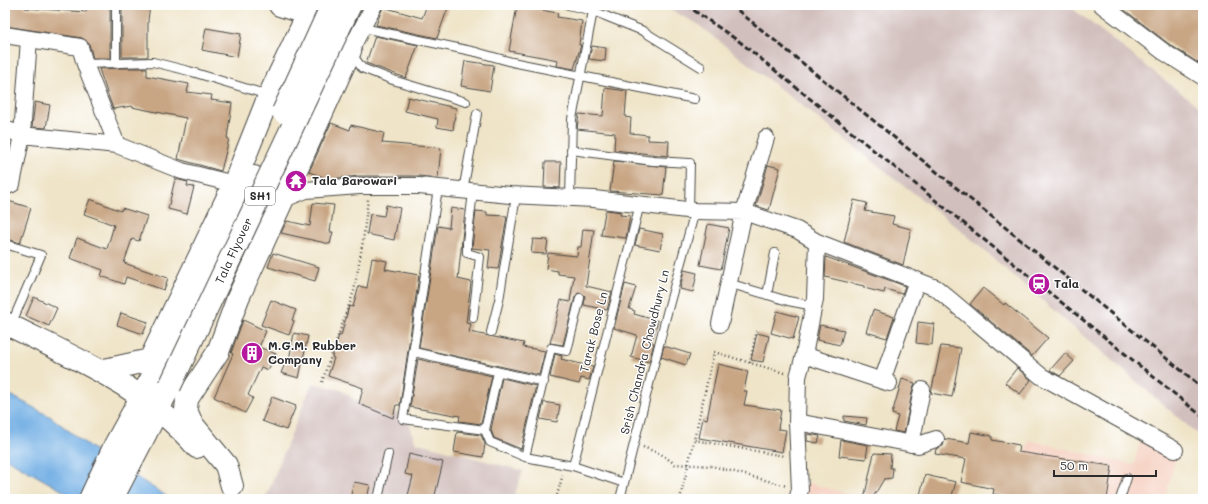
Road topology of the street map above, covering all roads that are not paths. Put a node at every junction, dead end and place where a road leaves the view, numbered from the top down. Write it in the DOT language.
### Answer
graph roads {
  1 [pos="116,5"];
  2 [pos="280,5"];
  3 [pos="332,5"];
  4 [pos="350,5"];
  5 [pos="374,5"];
  6 [pos="568,5"];
  7 [pos="1102,5"];
  8 [pos="593,11"];
  9 [pos="308,14"];
  10 [pos="363,28"];
  11 [pos="5,35"];
  12 [pos="29,39"];
  13 [pos="350,51"];
  14 [pos="85,64"];
  15 [pos="116,64"];
  16 [pos="700,67"];
  17 [pos="581,76"];
  18 [pos="1203,77"];
  19 [pos="269,96"];
  20 [pos="695,99"];
  21 [pos="466,102"];
  22 [pos="478,114"];
  23 [pos="5,129"];
  24 [pos="22,135"];
  25 [pos="766,138"];
  26 [pos="117,145"];
  27 [pos="571,150"];
  28 [pos="244,180"];
  29 [pos="5,187"];
  30 [pos="438,188"];
  31 [pos="468,191"];
  32 [pos="516,196"];
  33 [pos="570,198"];
  34 [pos="284,199"];
  35 [pos="640,204"];
  36 [pos="692,211"];
  37 [pos="744,212"];
  38 [pos="817,242"];
  39 [pos="5,244"];
  40 [pos="775,253"];
  41 [pos="917,280"];
  42 [pos="728,284"];
  43 [pos="767,294"];
  44 [pos="580,298"];
  45 [pos="814,306"];
  46 [pos="473,318"];
  47 [pos="8,324"];
  48 [pos="720,324"];
  49 [pos="491,332"];
  50 [pos="414,352"];
  51 [pos="804,356"];
  52 [pos="100,371"];
  53 [pos="498,372"];
  54 [pos="544,382"];
  55 [pos="922,390"];
  56 [pos="156,393"];
  57 [pos="797,422"];
  58 [pos="485,430"];
  59 [pos="936,439"];
  60 [pos="911,444"];
  61 [pos="125,450"];
  62 [pos="1175,450"];
  63 [pos="388,454"];
  64 [pos="525,457"];
  65 [pos="569,465"];
  66 [pos="1127,478"];
  67 [pos="624,483"];
  68 [pos="238,493"];
  69 [pos="799,495"];
  70 [pos="90,499"];
  71 [pos="112,499"];
  72 [pos="378,499"];
  73 [pos="620,499"];
  74 [pos="1120,499"];
  1 -- 15 [label="lane"];
  2 -- 9 [label="main road"];
  3 -- 28 [label="main road, Tala Flyover, bridge"];
  4 -- 56 [label="main road, Tala Flyover / SH1, bridge"];
  5 -- 10 [label="street"];
  6 -- 8 [label="lane"];
  7 -- 18 [label="street"];
  8 -- 16 [label="lane"];
  8 -- 17 [label="lane"];
  9 -- 13 [label="main road"];
  9 -- 19 [label="main road"];
  10 -- 13 [label="street"];
  10 -- 17 [label="lane"];
  11 -- 12 [label="street"];
  12 -- 14 [label="street"];
  12 -- 24 [label="street"];
  13 -- 21 [label="lane"];
  13 -- 34 [label="main road"];
  14 -- 15 [label="lane"];
  14 -- 26 [label="street"];
  15 -- 19 [label="lane"];
  17 -- 20 [label="lane"];
  17 -- 27 [label="lane"];
  19 -- 28 [label="main road"];
  22 -- 31 [label="lane"];
  23 -- 24 [label="street"];
  24 -- 26 [label="street"];
  24 -- 29 [label="street"];
  25 -- 37 [label="street"];
  26 -- 28 [label="street"];
  27 -- 33 [label="lane"];
  27 -- 36 [label="lane, Srish Chandra Chowdhury Ln"];
  28 -- 52 [label="main road"];
  28 -- 56 [label="main road, Tala Flyover / SH1"];
  30 -- 31 [label="street"];
  30 -- 34 [label="street"];
  30 -- 50 [label="lane"];
  31 -- 32 [label="street"];
  31 -- 46 [label="lane"];
  32 -- 33 [label="street"];
  32 -- 49 [label="lane"];
  33 -- 35 [label="street"];
  34 -- 68 [label="main road"];
  35 -- 36 [label="street"];
  35 -- 65 [label="lane, Tarak Bose Ln"];
  36 -- 37 [label="street"];
  36 -- 67 [label="lane, Srish Chandra Chowdhury Ln"];
  37 -- 38 [label="street"];
  37 -- 42 [label="street"];
  38 -- 41 [label="street"];
  38 -- 45 [label="street"];
  39 -- 47 [label="lane"];
  40 -- 43 [label="lane"];
  41 -- 51 [label="street"];
  41 -- 62 [label="street"];
  42 -- 43 [label="lane"];
  42 -- 48 [label="street"];
  43 -- 45 [label="lane"];
  44 -- 54 [label="lane"];
  45 -- 51 [label="street"];
  47 -- 52 [label="main road"];
  50 -- 53 [label="lane"];
  50 -- 58 [label="lane"];
  51 -- 57 [label="street"];
  52 -- 56 [label="main road"];
  53 -- 54 [label="lane"];
  53 -- 58 [label="lane"];
  54 -- 64 [label="lane"];
  55 -- 60 [label="street"];
  56 -- 61 [label="main road, SH1"];
  56 -- 68 [label="main road"];
  57 -- 60 [label="street"];
  57 -- 69 [label="street"];
  58 -- 64 [label="lane"];
  59 -- 60 [label="street"];
  61 -- 70 [label="main road, SH1"];
  61 -- 71 [label="main road, SH1"];
  63 -- 72 [label="lane"];
  64 -- 65 [label="lane"];
  65 -- 67 [label="lane"];
  66 -- 74 [label="lane"];
  67 -- 73 [label="lane, Srish Chandra Chowdhury Ln"];
}
